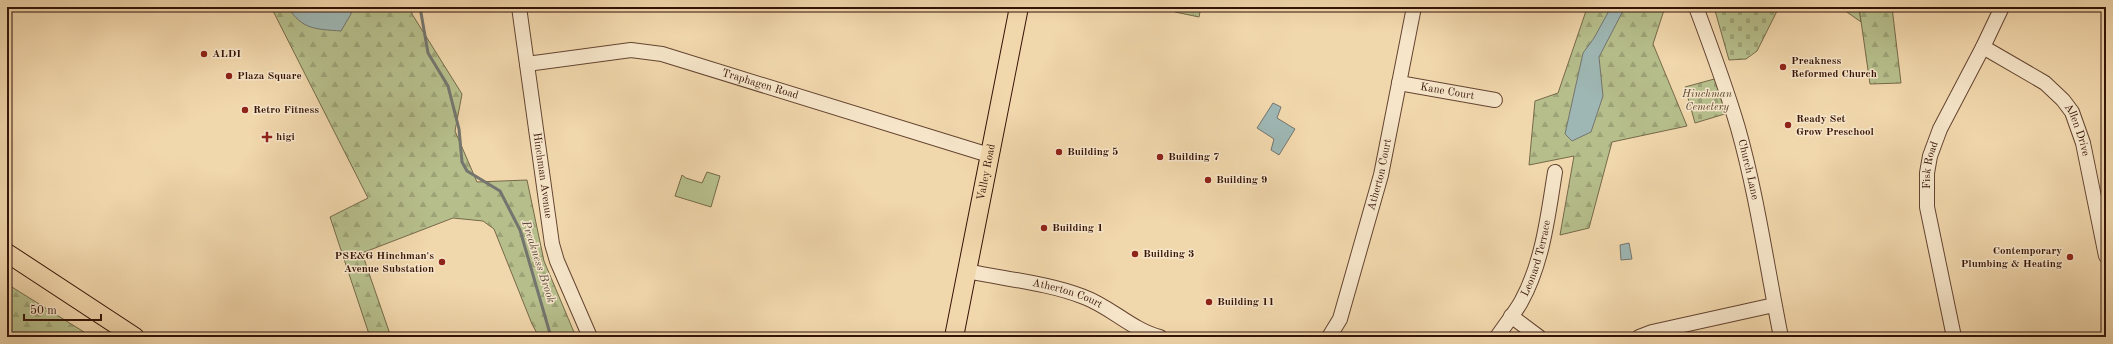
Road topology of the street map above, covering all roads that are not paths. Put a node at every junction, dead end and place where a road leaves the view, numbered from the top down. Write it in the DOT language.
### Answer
graph roads {
  1 [pos="519,7"];
  2 [pos="1019,7"];
  3 [pos="1414,7"];
  4 [pos="1696,7"];
  5 [pos="2002,7"];
  6 [pos="1983,47"];
  7 [pos="527,64"];
  8 [pos="1399,83"];
  9 [pos="1495,100"];
  10 [pos="990,155"];
  11 [pos="1555,172"];
  12 [pos="7,253"];
  13 [pos="2106,256"];
  14 [pos="967,271"];
  15 [pos="1774,305"];
  16 [pos="1511,316"];
  17 [pos="135,337"];
  18 [pos="590,337"];
  19 [pos="954,337"];
  20 [pos="1160,337"];
  21 [pos="1329,337"];
  22 [pos="1497,337"];
  23 [pos="1539,337"];
  24 [pos="1639,337"];
  25 [pos="1781,337"];
  26 [pos="1954,337"];
  1 -- 7 [label="street, Hinchman Avenue"];
  2 -- 10 [label="main road, Valley Road"];
  3 -- 8 [label="street, Atherton Court"];
  4 -- 15 [label="street, Church Lane"];
  5 -- 6 [label="street, Fisk Road"];
  6 -- 13 [label="street, Allen Drive"];
  6 -- 26 [label="street, Fisk Road"];
  7 -- 10 [label="street, Traphagen Road"];
  7 -- 18 [label="street, Hinchman Avenue"];
  8 -- 9 [label="street, Kane Court"];
  8 -- 21 [label="street, Atherton Court"];
  10 -- 14 [label="main road, Valley Road"];
  11 -- 16 [label="street, Leonard Terrace"];
  12 -- 17 [label="main road"];
  14 -- 19 [label="main road, Valley Road"];
  14 -- 20 [label="street, Atherton Court"];
  15 -- 24 [label="street"];
  15 -- 25 [label="street, Church Lane"];
  16 -- 22 [label="street, Leonard Terrace"];
  16 -- 23 [label="street"];
}
